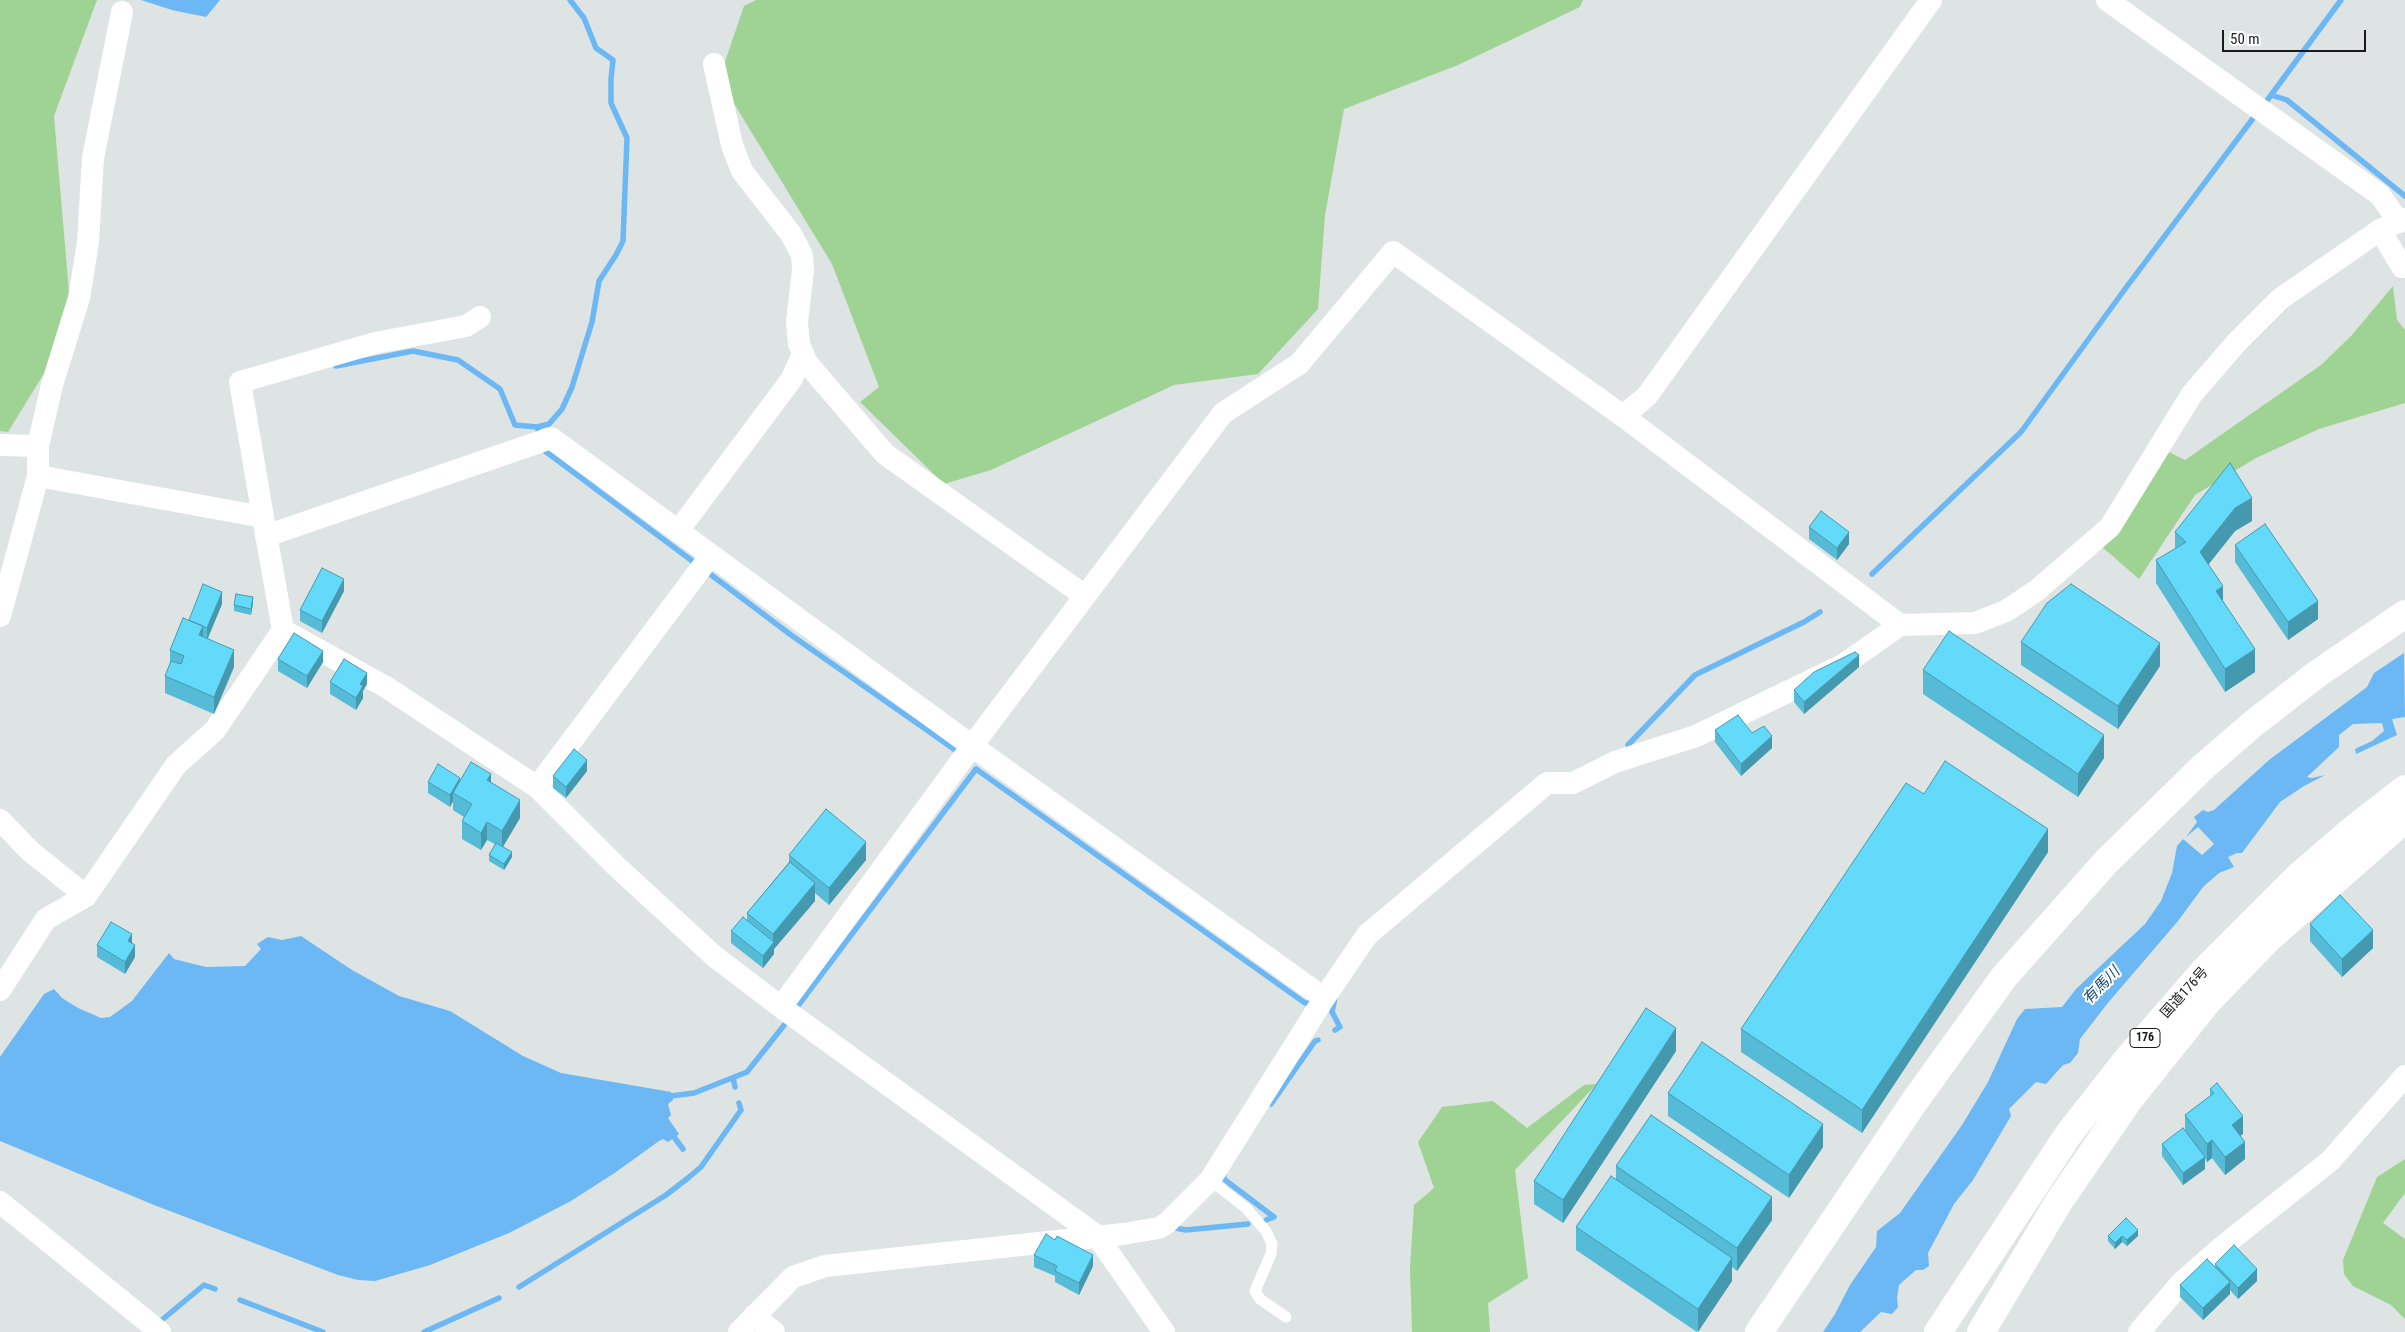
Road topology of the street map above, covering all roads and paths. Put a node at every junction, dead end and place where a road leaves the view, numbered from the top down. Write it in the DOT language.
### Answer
graph roads {
  1 [pos="1931,0"];
  2 [pos="2107,0"];
  3 [pos="122,12"];
  4 [pos="714,64"];
  5 [pos="2394,224"];
  6 [pos="2405,268"];
  7 [pos="480,317"];
  8 [pos="803,354"];
  9 [pos="1623,416"];
  10 [pos="0,445"];
  11 [pos="38,446"];
  12 [pos="38,476"];
  13 [pos="265,526"];
  14 [pos="678,531"];
  15 [pos="711,555"];
  16 [pos="1085,596"];
  17 [pos="2405,614"];
  18 [pos="0,616"];
  19 [pos="1900,625"];
  20 [pos="282,630"];
  21 [pos="972,746"];
  22 [pos="538,787"];
  23 [pos="2405,789"];
  24 [pos="2405,819"];
  25 [pos="0,820"];
  26 [pos="86,896"];
  27 [pos="0,990"];
  28 [pos="1322,1001"];
  29 [pos="781,1007"];
  30 [pos="2405,1076"];
  31 [pos="1210,1180"];
  32 [pos="0,1202"];
  33 [pos="1097,1236"];
  34 [pos="1286,1317"];
  35 [pos="758,1325"];
  36 [pos="155,1328"];
  37 [pos="1164,1332"];
  38 [pos="1759,1332"];
  39 [pos="1938,1332"];
  40 [pos="1981,1332"];
  41 [pos="2139,1332"];
  1 -- 9 [label="street"];
  2 -- 5 [label="street"];
  3 -- 11 [label="street"];
  4 -- 8 [label="street"];
  5 -- 6 [label="street"];
  5 -- 19 [label="street"];
  7 -- 13 [label="street"];
  8 -- 14 [label="street"];
  8 -- 16 [label="street"];
  9 -- 16 [label="street"];
  9 -- 19 [label="street"];
  10 -- 11 [label="street"];
  11 -- 12 [label="street"];
  12 -- 13 [label="street"];
  12 -- 18 [label="street"];
  13 -- 14 [label="street"];
  13 -- 20 [label="street"];
  14 -- 15 [label="street"];
  15 -- 21 [label="street"];
  15 -- 22 [label="street"];
  16 -- 21 [label="street"];
  17 -- 38 [label="main road"];
  19 -- 28 [label="street"];
  20 -- 22 [label="street"];
  20 -- 26 [label="street"];
  21 -- 28 [label="street"];
  21 -- 29 [label="street"];
  22 -- 29 [label="street"];
  23 -- 39 [label="main road, 国道176号 / 176"];
  24 -- 40 [label="main road, 国道176号 / 176"];
  25 -- 26 [label="street"];
  26 -- 27 [label="street"];
  28 -- 31 [label="street"];
  29 -- 33 [label="street"];
  30 -- 41 [label="street"];
  31 -- 33 [label="street"];
  31 -- 34 [label="lane"];
  32 -- 36 [label="street"];
  33 -- 35 [label="street"];
  33 -- 37 [label="street"];
}
